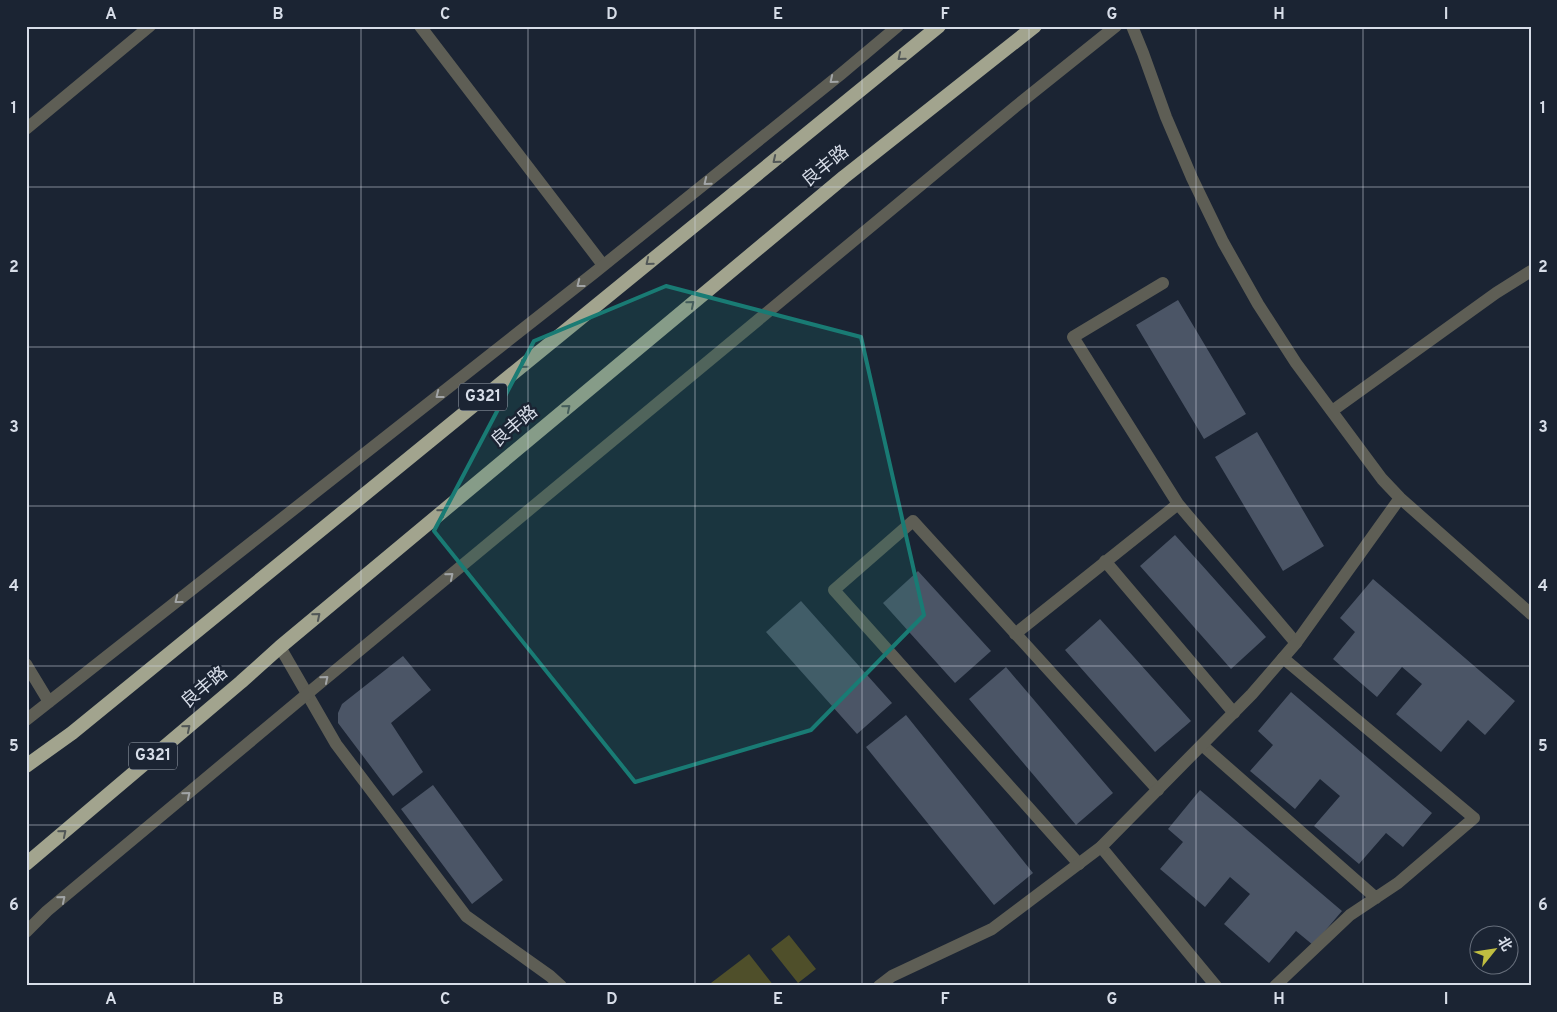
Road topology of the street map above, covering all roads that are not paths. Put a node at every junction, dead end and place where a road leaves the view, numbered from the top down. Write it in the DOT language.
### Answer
graph roads {
  1 [pos="150,26"];
  2 [pos="420,26"];
  3 [pos="898,26"];
  4 [pos="939,26"];
  5 [pos="1035,26"];
  6 [pos="1116,26"];
  7 [pos="1132,26"];
  8 [pos="26,129"];
  9 [pos="603,265"];
  10 [pos="1531,271"];
  11 [pos="1163,282"];
  12 [pos="1332,411"];
  13 [pos="1400,498"];
  14 [pos="1178,504"];
  15 [pos="1105,562"];
  16 [pos="1531,614"];
  17 [pos="1015,634"];
  18 [pos="1296,643"];
  19 [pos="280,648"];
  20 [pos="1283,658"];
  21 [pos="26,664"];
  22 [pos="307,694"];
  23 [pos="49,702"];
  24 [pos="1234,713"];
  25 [pos="26,720"];
  26 [pos="1202,745"];
  27 [pos="26,766"];
  28 [pos="1158,790"];
  29 [pos="1102,847"];
  30 [pos="26,864"];
  31 [pos="1079,864"];
  32 [pos="1376,898"];
  33 [pos="26,932"];
  34 [pos="561,986"];
  35 [pos="880,986"];
  36 [pos="1216,986"];
  37 [pos="1275,986"];
  1 -- 8 [label="street"];
  2 -- 9 [label="street"];
  3 -- 9 [label="street, one-way"];
  4 -- 27 [label="highway, G321, one-way"];
  19 -- 5 [label="highway, 良丰路 / G321, one-way"];
  22 -- 6 [label="street, one-way"];
  7 -- 12 [label="street"];
  9 -- 23 [label="street, one-way"];
  10 -- 12 [label="street"];
  11 -- 14 [label="street"];
  12 -- 13 [label="street"];
  13 -- 16 [label="street"];
  13 -- 18 [label="street"];
  14 -- 15 [label="street"];
  14 -- 18 [label="street"];
  15 -- 17 [label="street"];
  15 -- 24 [label="street"];
  17 -- 28 [label="street"];
  17 -- 31 [label="street"];
  18 -- 20 [label="street"];
  19 -- 22 [label="street"];
  30 -- 19 [label="highway, 良丰路 / G321, one-way"];
  20 -- 24 [label="street"];
  20 -- 32 [label="street"];
  21 -- 23 [label="street"];
  33 -- 22 [label="street, one-way"];
  22 -- 34 [label="street"];
  23 -- 25 [label="street"];
  24 -- 26 [label="street"];
  26 -- 28 [label="street"];
  26 -- 32 [label="street"];
  28 -- 29 [label="street"];
  29 -- 31 [label="street"];
  29 -- 36 [label="street"];
  31 -- 35 [label="street"];
  32 -- 37 [label="street"];
}
